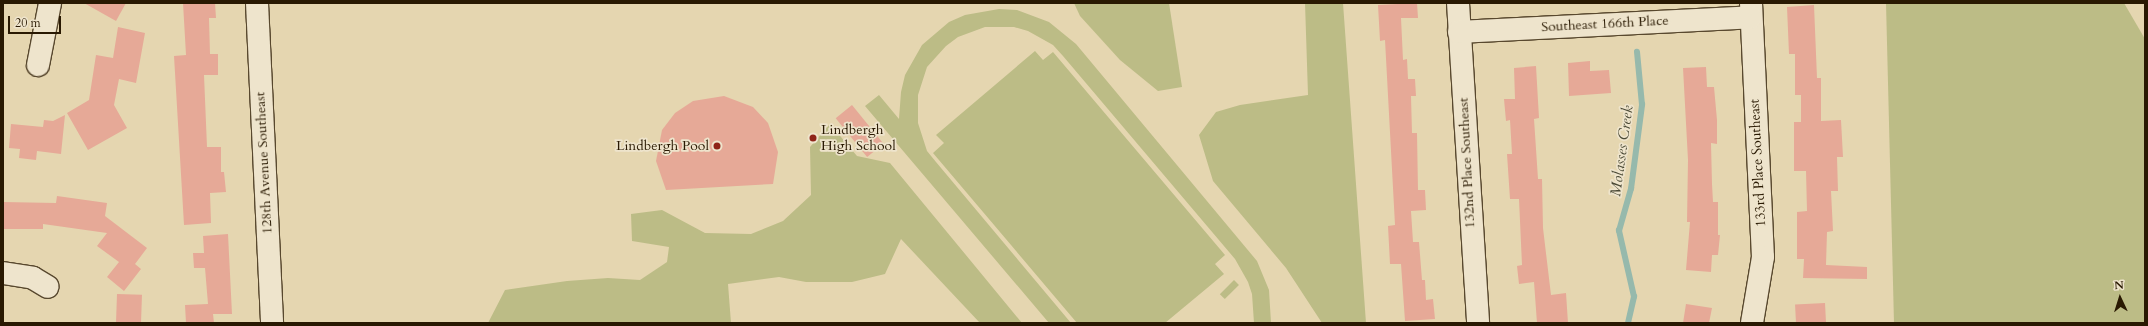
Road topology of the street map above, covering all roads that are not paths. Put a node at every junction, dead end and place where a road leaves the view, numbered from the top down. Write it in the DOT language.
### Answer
graph roads {
  1 [pos="50,3"];
  2 [pos="257,3"];
  3 [pos="1458,3"];
  4 [pos="1751,10"];
  5 [pos="1459,32"];
  6 [pos="38,65"];
  7 [pos="3,273"];
  8 [pos="48,287"];
  9 [pos="272,323"];
  10 [pos="1478,323"];
  11 [pos="1752,323"];
  1 -- 6 [label="street"];
  2 -- 9 [label="street, 128th Avenue Southeast"];
  3 -- 5 [label="street, 132nd Place Southeast"];
  4 -- 5 [label="street, Southeast 166th Place"];
  4 -- 11 [label="street, 133rd Place Southeast"];
  5 -- 10 [label="street, 132nd Place Southeast"];
  7 -- 8 [label="street"];
}
